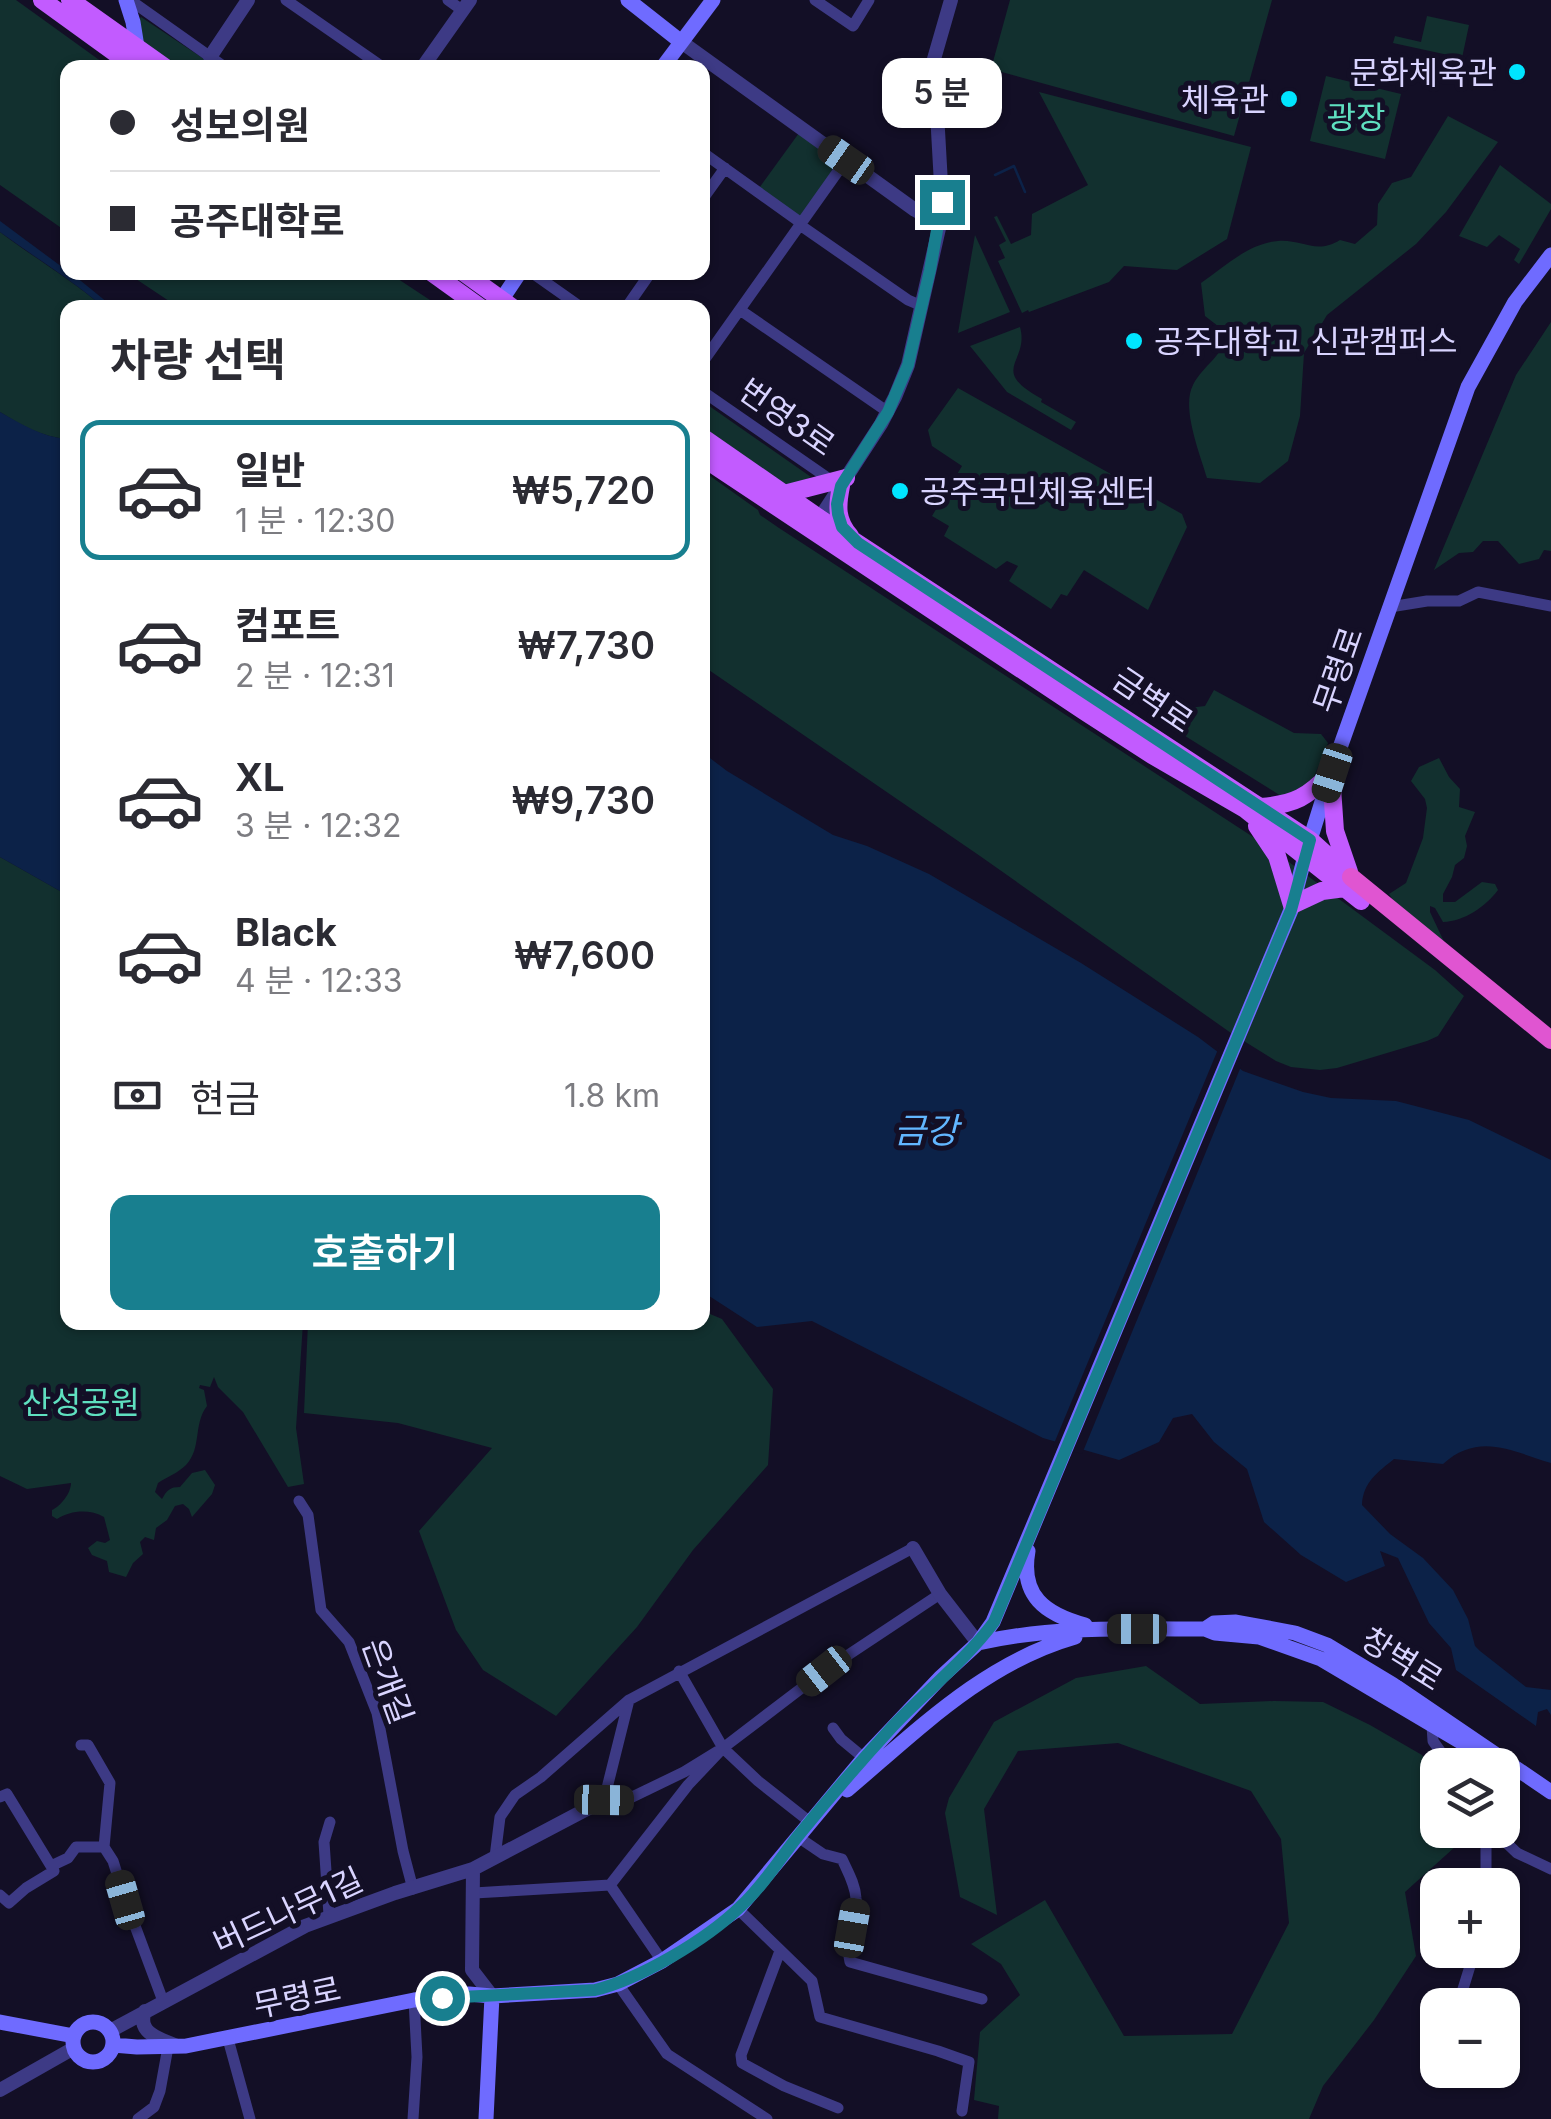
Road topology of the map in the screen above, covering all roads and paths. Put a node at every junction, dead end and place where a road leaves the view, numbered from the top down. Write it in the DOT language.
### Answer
graph roads {
  1 [pos="42,0"];
  2 [pos="126,0"];
  3 [pos="248,0"];
  4 [pos="286,0"];
  5 [pos="448,0"];
  6 [pos="713,0"];
  7 [pos="815,0"];
  8 [pos="870,0"];
  9 [pos="951,0"];
  10 [pos="79,1"];
  11 [pos="633,2"];
  12 [pos="466,5"];
  13 [pos="101,32"];
  14 [pos="680,41"];
  15 [pos="137,47"];
  16 [pos="210,56"];
  17 [pos="128,60"];
  18 [pos="155,60"];
  19 [pos="215,60"];
  20 [pos="372,60"];
  21 [pos="428,60"];
  22 [pos="667,60"];
  23 [pos="707,60"];
  24 [pos="710,63"];
  25 [pos="710,158"];
  26 [pos="846,160"];
  27 [pos="725,168"];
  28 [pos="710,189"];
  29 [pos="940,224"];
  30 [pos="800,225"];
  31 [pos="1551,254"];
  32 [pos="1545,270"];
  33 [pos="442,280"];
  34 [pos="473,280"];
  35 [pos="542,280"];
  36 [pos="470,300"];
  37 [pos="497,300"];
  38 [pos="571,300"];
  39 [pos="922,306"];
  40 [pos="740,310"];
  41 [pos="710,352"];
  42 [pos="710,396"];
  43 [pos="888,412"];
  44 [pos="710,443"];
  45 [pos="710,462"];
  46 [pos="840,482"];
  47 [pos="784,494"];
  48 [pos="816,524"];
  49 [pos="858,543"];
  50 [pos="1551,606"];
  51 [pos="1390,607"];
  52 [pos="1332,773"];
  53 [pos="1253,808"];
  54 [pos="1308,848"];
  55 [pos="1348,883"];
  56 [pos="1361,901"];
  57 [pos="1292,907"];
  58 [pos="1551,1040"];
  59 [pos="1551,1054"];
  60 [pos="299,1501"];
  61 [pos="1032,1532"];
  62 [pos="914,1548"];
  63 [pos="940,1594"];
  64 [pos="1103,1629"];
  65 [pos="1205,1629"];
  66 [pos="978,1643"];
  67 [pos="679,1671"];
  68 [pos="629,1700"];
  69 [pos="1432,1726"];
  70 [pos="833,1728"];
  71 [pos="82,1745"];
  72 [pos="723,1748"];
  73 [pos="1437,1748"];
  74 [pos="1470,1748"];
  75 [pos="1482,1748"];
  76 [pos="864,1758"];
  77 [pos="1520,1775"];
  78 [pos="1520,1775"];
  79 [pos="1551,1792"];
  80 [pos="0,1797"];
  81 [pos="604,1800"];
  82 [pos="1551,1800"];
  83 [pos="330,1822"];
  84 [pos="810,1822"];
  85 [pos="798,1837"];
  86 [pos="104,1847"];
  87 [pos="1512,1848"];
  88 [pos="495,1857"];
  89 [pos="52,1866"];
  90 [pos="474,1869"];
  91 [pos="1551,1869"];
  92 [pos="610,1885"];
  93 [pos="413,1888"];
  94 [pos="474,1893"];
  95 [pos="4,1899"];
  96 [pos="738,1909"];
  97 [pos="0,1914"];
  98 [pos="330,1916"];
  99 [pos="780,1951"];
  100 [pos="662,1961"];
  101 [pos="618,1984"];
  102 [pos="492,1996"];
  103 [pos="414,2000"];
  104 [pos="982,2000"];
  105 [pos="163,2001"];
  106 [pos="145,2011"];
  107 [pos="0,2022"];
  108 [pos="111,2038"];
  109 [pos="228,2039"];
  110 [pos="74,2042"];
  111 [pos="173,2047"];
  112 [pos="0,2090"];
  113 [pos="838,2108"];
  114 [pos="962,2111"];
  115 [pos="138,2119"];
  116 [pos="250,2119"];
  117 [pos="413,2119"];
  118 [pos="486,2119"];
  119 [pos="767,2119"];
  1 -- 13 [label="main road"];
  2 -- 13 [label="main road"];
  2 -- 15 [label="main road"];
  2 -- 16 [label="street"];
  3 -- 16 [label="street"];
  4 -- 20 [label="street"];
  5 -- 12 [label="street"];
  6 -- 14 [label="main road"];
  7 -- 8 [label="street"];
  9 -- 29 [label="street"];
  10 -- 13 [label="main road"];
  11 -- 14 [label="main road"];
  12 -- 21 [label="street"];
  13 -- 15 [label="main road"];
  13 -- 17 [label="main road"];
  14 -- 22 [label="main road"];
  14 -- 23 [label="street"];
  15 -- 18 [label="main road"];
  16 -- 19 [label="street"];
  24 -- 26 [label="street"];
  25 -- 27 [label="street"];
  26 -- 29 [label="street"];
  26 -- 30 [label="street"];
  27 -- 28 [label="street"];
  27 -- 30 [label="street"];
  29 -- 39 [label="street"];
  30 -- 39 [label="street"];
  30 -- 40 [label="street"];
  31 -- 32 [label="main road, 무령로"];
  32 -- 51 [label="main road, 무령로"];
  33 -- 36 [label="main road"];
  34 -- 37 [label="main road"];
  35 -- 38 [label="street"];
  39 -- 43 [label="street"];
  40 -- 41 [label="street"];
  40 -- 43 [label="street"];
  42 -- 46 [label="street, 번영3로"];
  43 -- 46 [label="street"];
  44 -- 47 [label="main road, 금벽로"];
  45 -- 48 [label="main road, 금벽로"];
  46 -- 47 [label="main road"];
  46 -- 48 [label="street"];
  46 -- 49 [label="main road"];
  47 -- 48 [label="main road, 금벽로"];
  48 -- 49 [label="main road, 금벽로"];
  48 -- 53 [label="main road, 금벽로"];
  49 -- 53 [label="main road, 금벽로"];
  50 -- 51 [label="street"];
  51 -- 52 [label="main road, 무령로"];
  52 -- 53 [label="main road"];
  52 -- 54 [label="main road, 무령로"];
  52 -- 55 [label="main road"];
  53 -- 54 [label="main road, 금벽로"];
  53 -- 57 [label="main road"];
  54 -- 55 [label="main road, 금벽로"];
  54 -- 57 [label="main road, 무령로"];
  55 -- 56 [label="main road, 금벽로"];
  55 -- 57 [label="main road"];
  55 -- 58 [label="highway, 금벽로"];
  56 -- 59 [label="highway, 금벽로"];
  57 -- 61 [label="main road, 무령로"];
  60 -- 93 [label="street, 은개길"];
  61 -- 64 [label="main road"];
  61 -- 66 [label="main road, 무령로"];
  62 -- 63 [label="street"];
  62 -- 67 [label="street"];
  63 -- 66 [label="street"];
  63 -- 72 [label="street"];
  64 -- 65 [label="main road, 창벽로"];
  64 -- 66 [label="main road, 창벽로"];
  64 -- 84 [label="main road"];
  65 -- 69 [label="main road, 창벽로"];
  65 -- 75 [label="main road, 창벽로"];
  66 -- 76 [label="main road, 무령로"];
  67 -- 68 [label="street"];
  67 -- 72 [label="street"];
  68 -- 81 [label="street"];
  68 -- 88 [label="street"];
  69 -- 73 [label="street"];
  69 -- 74 [label="main road, 창벽로"];
  70 -- 76 [label="street"];
  71 -- 86 [label="street"];
  72 -- 81 [label="street"];
  72 -- 84 [label="street"];
  72 -- 92 [label="street"];
  76 -- 84 [label="main road, 무령로"];
  77 -- 79 [label="main road, 창벽로"];
  78 -- 82 [label="main road, 창벽로"];
  80 -- 89 [label="street"];
  81 -- 88 [label="street, 버드나무1길"];
  83 -- 98 [label="street"];
  84 -- 85 [label="main road, 무령로"];
  85 -- 96 [label="main road, 무령로"];
  85 -- 104 [label="street"];
  86 -- 89 [label="street"];
  86 -- 105 [label="street"];
  87 -- 91 [label="street"];
  88 -- 90 [label="street, 버드나무1길"];
  89 -- 95 [label="street"];
  90 -- 93 [label="street, 버드나무1길"];
  90 -- 94 [label="street"];
  92 -- 94 [label="street"];
  92 -- 100 [label="street"];
  93 -- 98 [label="street, 버드나무1길"];
  94 -- 102 [label="street"];
  95 -- 97 [label="street"];
  96 -- 99 [label="street"];
  96 -- 100 [label="main road, 무령로"];
  98 -- 105 [label="street, 버드나무1길"];
  99 -- 113 [label="street"];
  99 -- 114 [label="street"];
  100 -- 101 [label="main road, 무령로"];
  101 -- 102 [label="main road, 무령로"];
  101 -- 119 [label="street"];
  102 -- 103 [label="main road, 무령로"];
  102 -- 118 [label="main road"];
  103 -- 109 [label="main road, 무령로"];
  103 -- 117 [label="street"];
  105 -- 106 [label="street, 버드나무1길"];
  106 -- 108 [label="street, 버드나무1길"];
  106 -- 111 [label="street"];
  107 -- 110 [label="main road"];
  108 -- 110 [label="main road"];
  108 -- 110 [label="main road"];
  108 -- 111 [label="main road, 무령로"];
  109 -- 111 [label="main road, 무령로"];
  109 -- 116 [label="street"];
  110 -- 112 [label="street"];
  111 -- 115 [label="street"];
}
